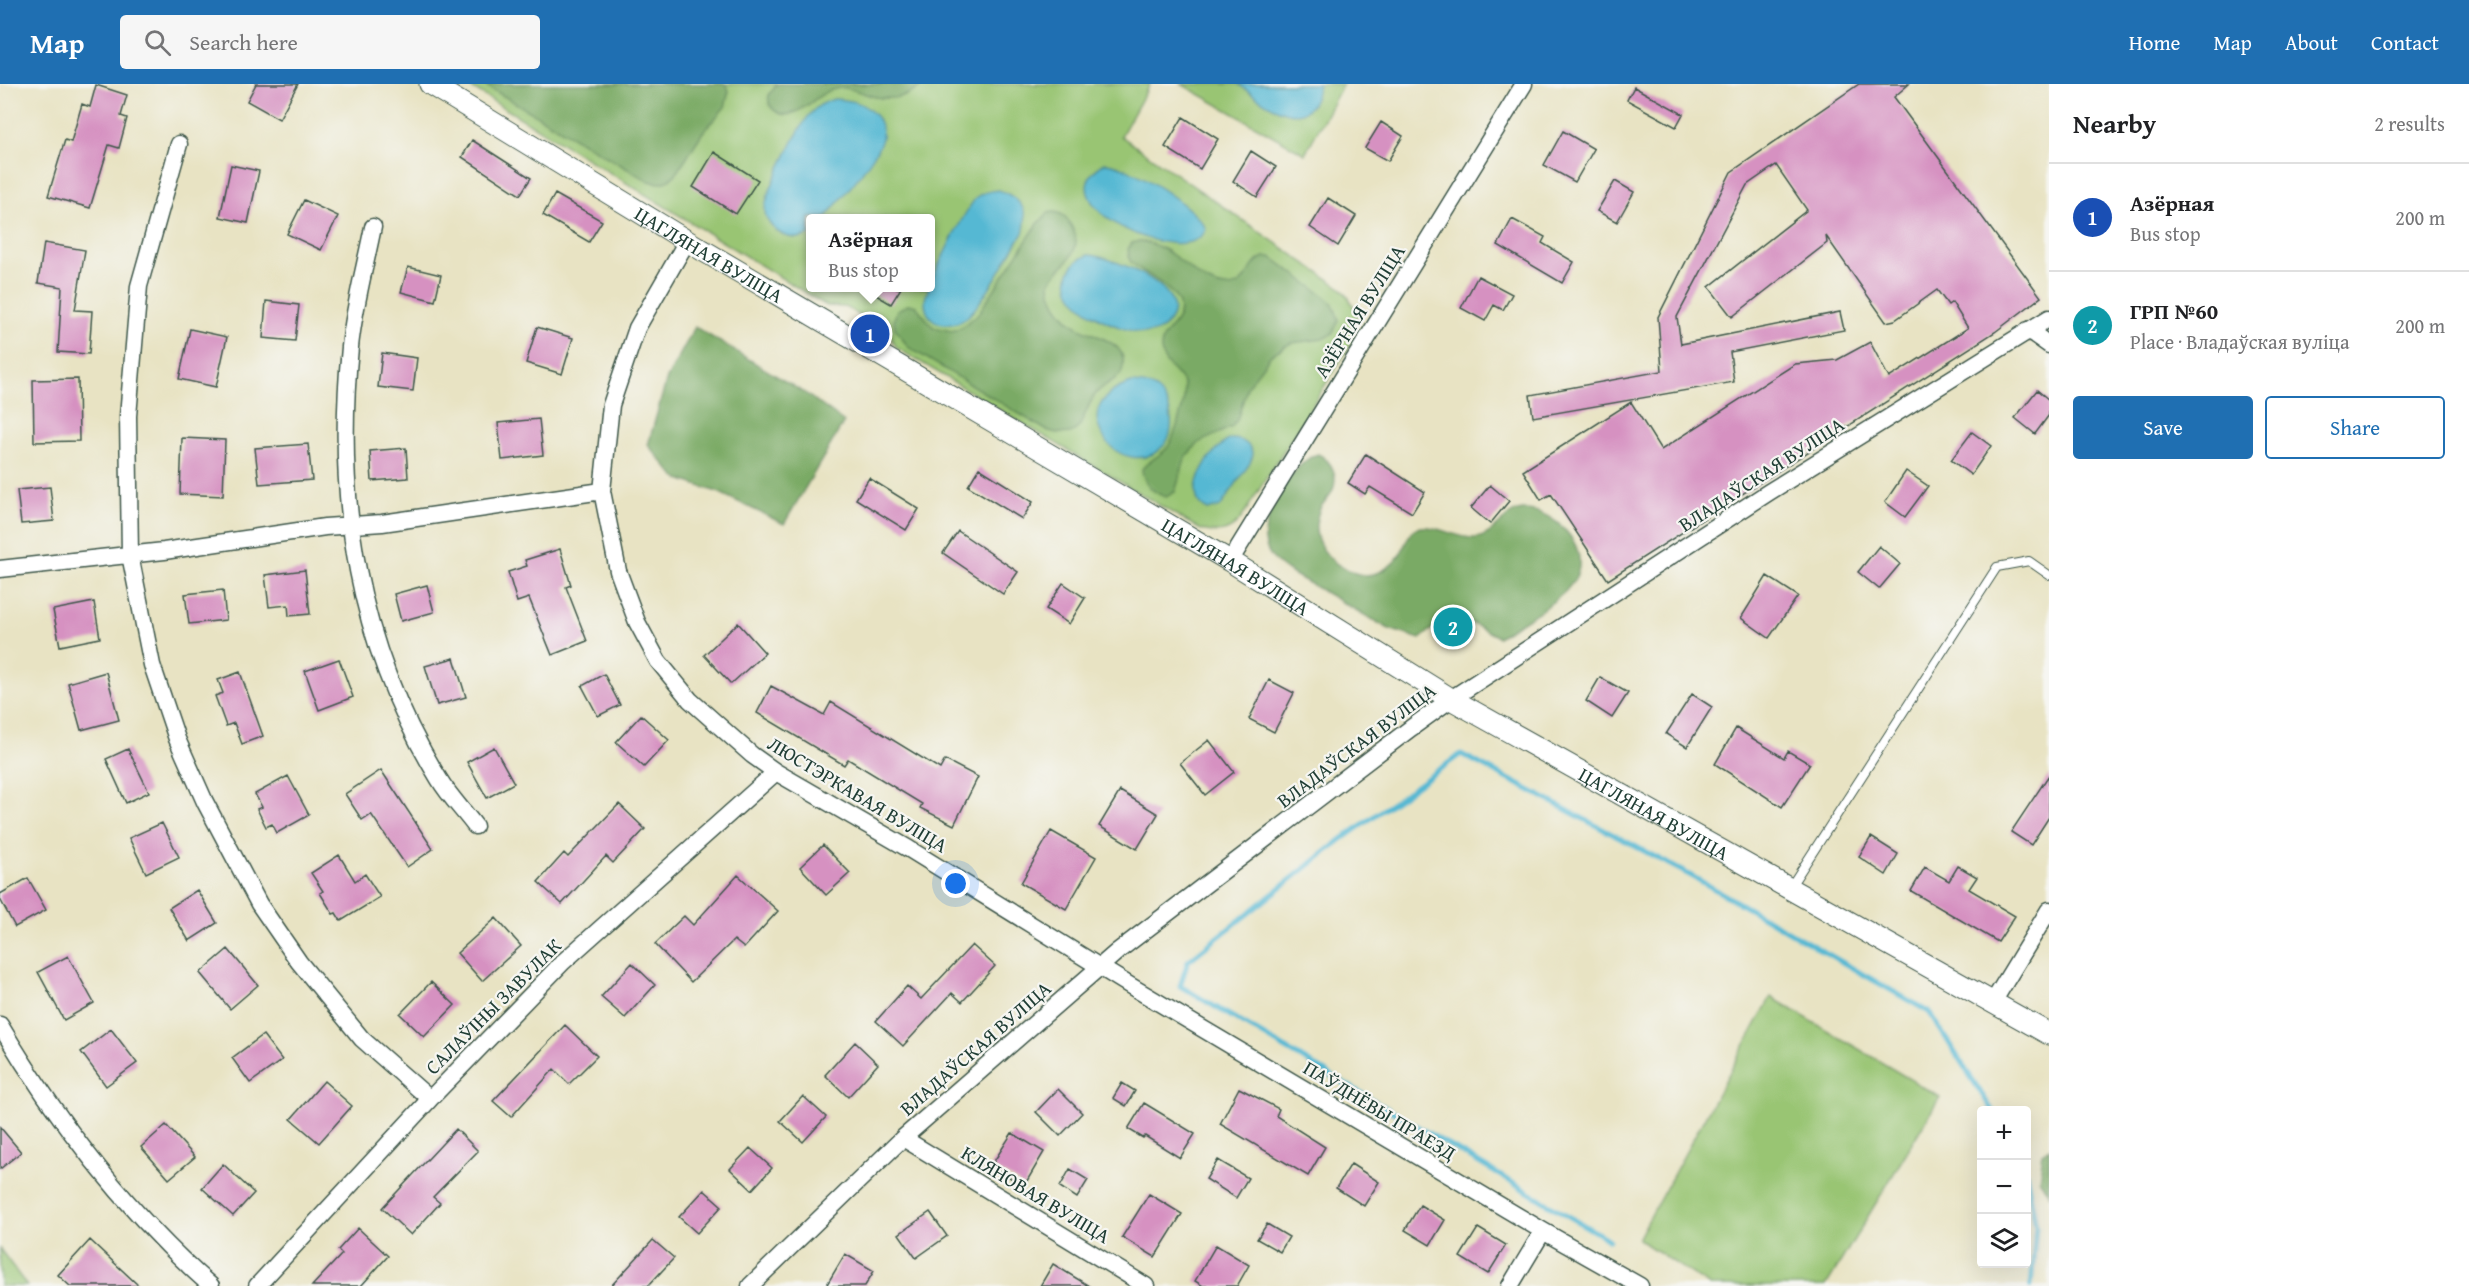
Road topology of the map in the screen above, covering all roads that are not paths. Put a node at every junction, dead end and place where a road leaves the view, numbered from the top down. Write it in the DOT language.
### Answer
graph roads {
  1 [pos="430,84"];
  2 [pos="1524,84"];
  3 [pos="179,144"];
  4 [pos="373,227"];
  5 [pos="687,241"];
  6 [pos="2049,318"];
  7 [pos="2028,330"];
  8 [pos="2049,345"];
  9 [pos="602,491"];
  10 [pos="350,525"];
  11 [pos="130,555"];
  12 [pos="1230,561"];
  13 [pos="0,568"];
  14 [pos="2049,575"];
  15 [pos="1451,699"];
  16 [pos="776,772"];
  17 [pos="476,826"];
  18 [pos="1789,889"];
  19 [pos="2049,910"];
  20 [pos="1100,967"];
  21 [pos="1993,1002"];
  22 [pos="0,1025"];
  23 [pos="2049,1034"];
  24 [pos="430,1099"];
  25 [pos="903,1138"];
  26 [pos="1543,1231"];
  27 [pos="211,1286"];
  28 [pos="257,1286"];
  29 [pos="750,1286"];
  30 [pos="1146,1286"];
  31 [pos="1510,1286"];
  32 [pos="1640,1286"];
  1 -- 5 [label="street, ЦАГЛЯНАЯ ВУЛІЦА"];
  2 -- 12 [label="street, АЗЁРНАЯ ВУЛІЦА"];
  3 -- 11 [label="street"];
  4 -- 10 [label="street"];
  5 -- 9 [label="street, ЛЮСТЭРКАВАЯ ВУЛІЦА"];
  5 -- 12 [label="street, ЦАГЛЯНАЯ ВУЛІЦА"];
  6 -- 7 [label="street, ВЛАДАЎСКАЯ ВУЛІЦА"];
  7 -- 8 [label="street"];
  7 -- 15 [label="street, ВЛАДАЎСКАЯ ВУЛІЦА"];
  9 -- 10 [label="street"];
  9 -- 16 [label="street, ЛЮСТЭРКАВАЯ ВУЛІЦА"];
  10 -- 11 [label="street"];
  10 -- 17 [label="street"];
  11 -- 13 [label="street"];
  11 -- 24 [label="street"];
  12 -- 15 [label="street, ЦАГЛЯНАЯ ВУЛІЦА"];
  14 -- 18 [label="lane"];
  15 -- 18 [label="street, ЦАГЛЯНАЯ ВУЛІЦА"];
  15 -- 20 [label="street, ВЛАДАЎСКАЯ ВУЛІЦА"];
  16 -- 20 [label="street, ЛЮСТЭРКАВАЯ ВУЛІЦА"];
  16 -- 24 [label="street, САЛАЎІНЫ ЗАВУЛАК"];
  18 -- 21 [label="street, ЦАГЛЯНАЯ ВУЛІЦА"];
  19 -- 21 [label="street"];
  20 -- 25 [label="street, ВЛАДАЎСКАЯ ВУЛІЦА"];
  20 -- 26 [label="street, ПАЎДНЁВЫ ПРАЕЗД"];
  21 -- 23 [label="street, ЦАГЛЯНАЯ ВУЛІЦА"];
  22 -- 27 [label="street"];
  24 -- 28 [label="street, САЛАЎІНЫ ЗАВУЛАК"];
  25 -- 29 [label="street, ВЛАДАЎСКАЯ ВУЛІЦА"];
  25 -- 30 [label="street, КЛЯНОВАЯ ВУЛІЦА"];
  26 -- 31 [label="street"];
  26 -- 32 [label="street, ПАЎДНЁВЫ ПРАЕЗД"];
}
